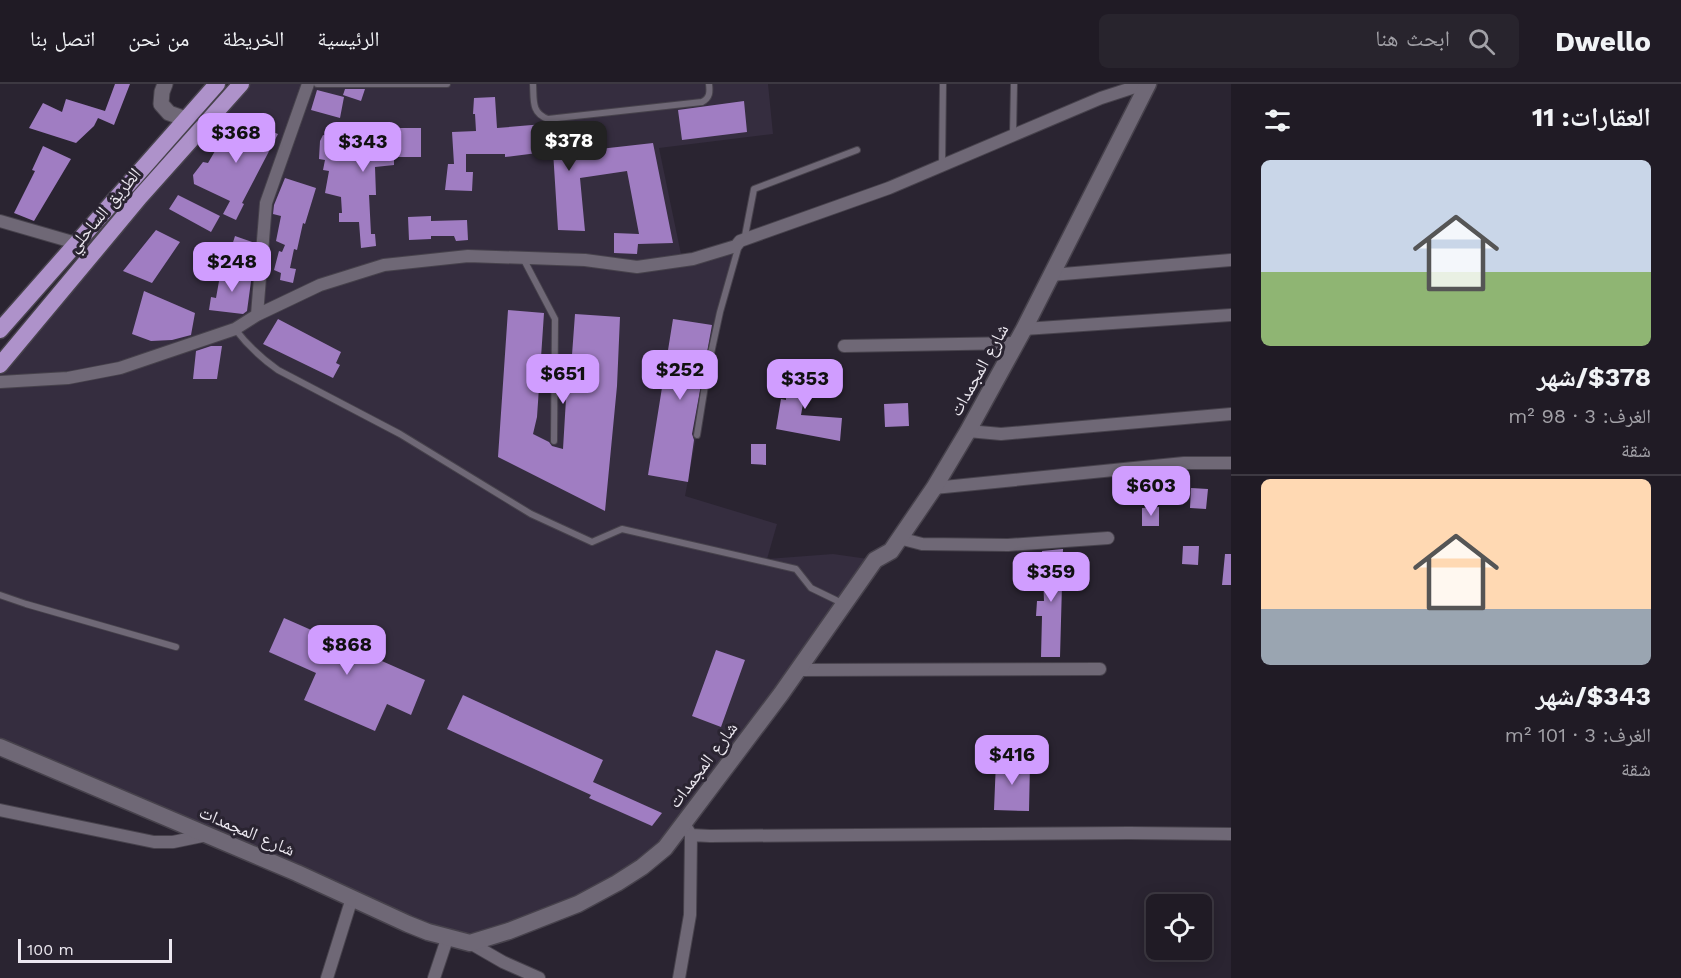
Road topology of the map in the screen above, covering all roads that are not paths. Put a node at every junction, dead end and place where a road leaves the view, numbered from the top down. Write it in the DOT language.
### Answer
graph roads {
  1 [pos="165,84"];
  2 [pos="216,84"];
  3 [pos="241,84"];
  4 [pos="308,84"];
  5 [pos="316,84"];
  6 [pos="447,84"];
  7 [pos="533,84"];
  8 [pos="709,84"];
  9 [pos="943,84"];
  10 [pos="1014,84"];
  11 [pos="1146,84"];
  12 [pos="186,119"];
  13 [pos="203,125"];
  14 [pos="1013,135"];
  15 [pos="857,150"];
  16 [pos="942,167"];
  17 [pos="0,221"];
  18 [pos="742,241"];
  19 [pos="76,243"];
  20 [pos="524,260"];
  21 [pos="1231,260"];
  22 [pos="1051,275"];
  23 [pos="256,315"];
  24 [pos="1231,315"];
  25 [pos="236,329"];
  26 [pos="0,330"];
  27 [pos="1020,336"];
  28 [pos="844,346"];
  29 [pos="0,364"];
  30 [pos="0,382"];
  31 [pos="1231,414"];
  32 [pos="968,431"];
  33 [pos="698,435"];
  34 [pos="554,441"];
  35 [pos="1231,463"];
  36 [pos="934,488"];
  37 [pos="899,538"];
  38 [pos="1108,538"];
  39 [pos="0,594"];
  40 [pos="844,604"];
  41 [pos="176,647"];
  42 [pos="1101,669"];
  43 [pos="797,670"];
  44 [pos="0,747"];
  45 [pos="0,810"];
  46 [pos="687,829"];
  47 [pos="1231,834"];
  48 [pos="207,835"];
  49 [pos="352,898"];
  50 [pos="448,936"];
  51 [pos="470,944"];
  52 [pos="327,978"];
  53 [pos="434,978"];
  54 [pos="539,978"];
  55 [pos="679,978"];
  1 -- 12 [label="street"];
  2 -- 12 [label="highway, الطريق الساحلي"];
  3 -- 13 [label="highway, الطريق الساحلي"];
  4 -- 23 [label="street"];
  5 -- 6 [label="lane"];
  7 -- 8 [label="lane"];
  9 -- 16 [label="lane"];
  10 -- 14 [label="lane"];
  11 -- 14 [label="street"];
  11 -- 22 [label="main road, شارع المجمدات"];
  12 -- 13 [label="highway"];
  12 -- 19 [label="highway, الطريق الساحلي"];
  13 -- 29 [label="highway, الطريق الساحلي"];
  14 -- 16 [label="street"];
  15 -- 18 [label="lane"];
  16 -- 18 [label="street"];
  17 -- 19 [label="street"];
  18 -- 20 [label="street"];
  18 -- 33 [label="lane"];
  19 -- 26 [label="highway, الطريق الساحلي"];
  20 -- 23 [label="street"];
  20 -- 34 [label="lane"];
  21 -- 22 [label="street"];
  22 -- 27 [label="main road, شارع المجمدات"];
  23 -- 25 [label="street"];
  24 -- 27 [label="street"];
  25 -- 30 [label="street"];
  25 -- 40 [label="lane"];
  27 -- 28 [label="street"];
  27 -- 32 [label="main road, شارع المجمدات"];
  31 -- 32 [label="street"];
  32 -- 36 [label="main road, شارع المجمدات"];
  35 -- 36 [label="street"];
  36 -- 37 [label="main road, شارع المجمدات"];
  37 -- 38 [label="street"];
  37 -- 40 [label="main road, شارع المجمدات"];
  39 -- 41 [label="lane"];
  40 -- 43 [label="main road, شارع المجمدات"];
  42 -- 43 [label="street"];
  43 -- 46 [label="main road, شارع المجمدات"];
  44 -- 48 [label="main road, شارع المجمدات"];
  45 -- 48 [label="street"];
  46 -- 47 [label="street"];
  46 -- 51 [label="main road, شارع المجمدات"];
  46 -- 55 [label="street"];
  48 -- 49 [label="main road, شارع المجمدات"];
  49 -- 50 [label="main road, شارع المجمدات"];
  49 -- 52 [label="street"];
  50 -- 51 [label="main road, شارع المجمدات"];
  50 -- 53 [label="street"];
  51 -- 54 [label="street"];
}
